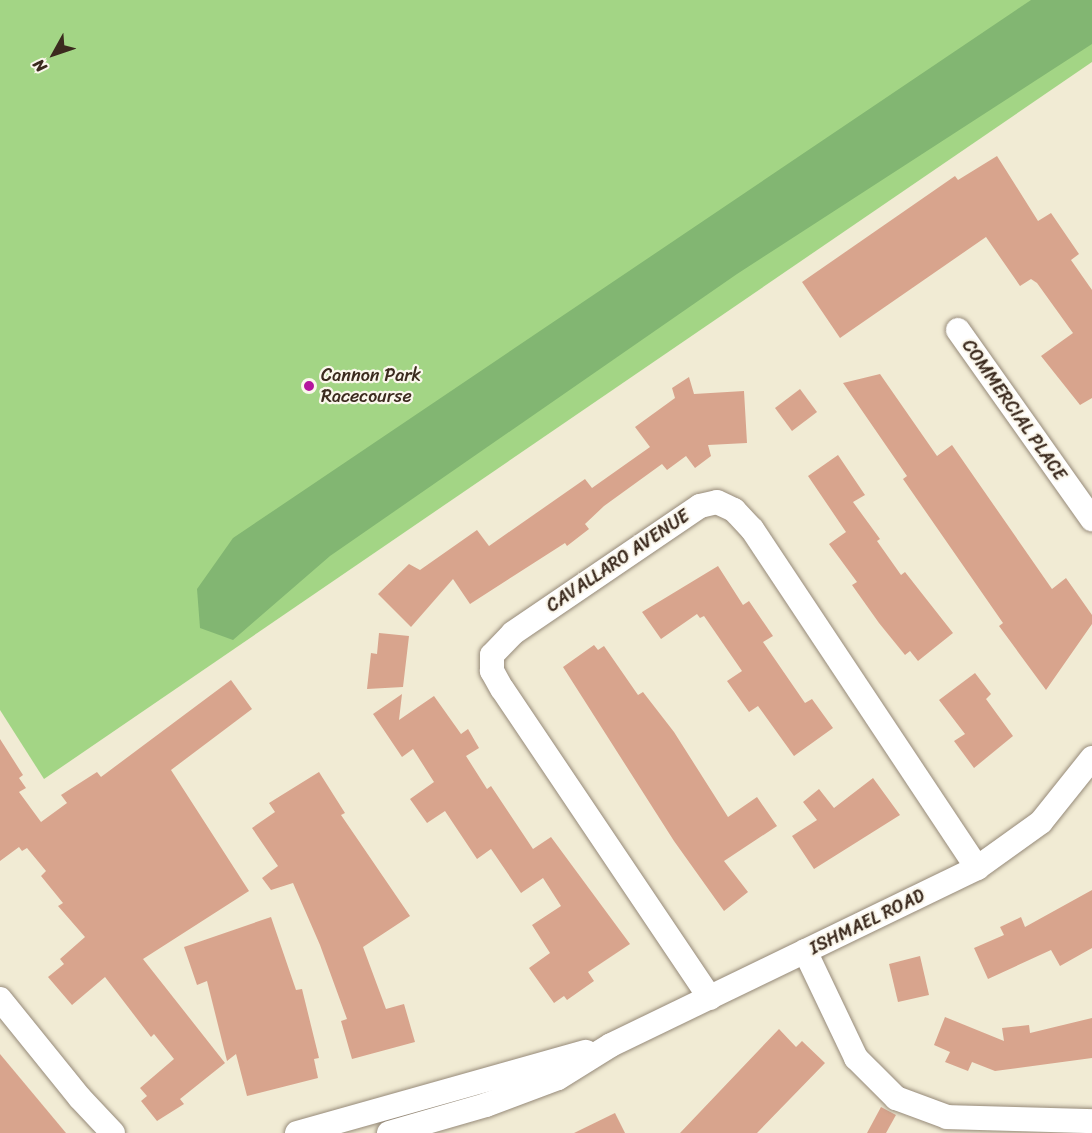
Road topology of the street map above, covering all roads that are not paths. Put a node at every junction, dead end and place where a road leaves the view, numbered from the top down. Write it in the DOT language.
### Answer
graph roads {
  1 [pos="958,330"];
  2 [pos="1092,519"];
  3 [pos="1092,758"];
  4 [pos="977,868"];
  5 [pos="805,951"];
  6 [pos="710,998"];
  7 [pos="0,999"];
  8 [pos="611,1045"];
  9 [pos="80,1098"];
  10 [pos="1092,1121"];
  11 [pos="98,1133"];
  12 [pos="113,1133"];
  13 [pos="297,1133"];
  14 [pos="388,1133"];
  1 -- 2 [label="street, COMMERCIAL PLACE"];
  3 -- 4 [label="street, ISHMAEL ROAD"];
  4 -- 5 [label="street, ISHMAEL ROAD"];
  4 -- 6 [label="street, CAVALLARO AVENUE"];
  5 -- 6 [label="street, ISHMAEL ROAD"];
  5 -- 10 [label="street"];
  6 -- 8 [label="street, ISHMAEL ROAD"];
  7 -- 9 [label="street"];
  8 -- 13 [label="street, ISHMAEL ROAD"];
  8 -- 14 [label="street, ISHMAEL ROAD"];
  9 -- 11 [label="street"];
  9 -- 12 [label="street"];
}
